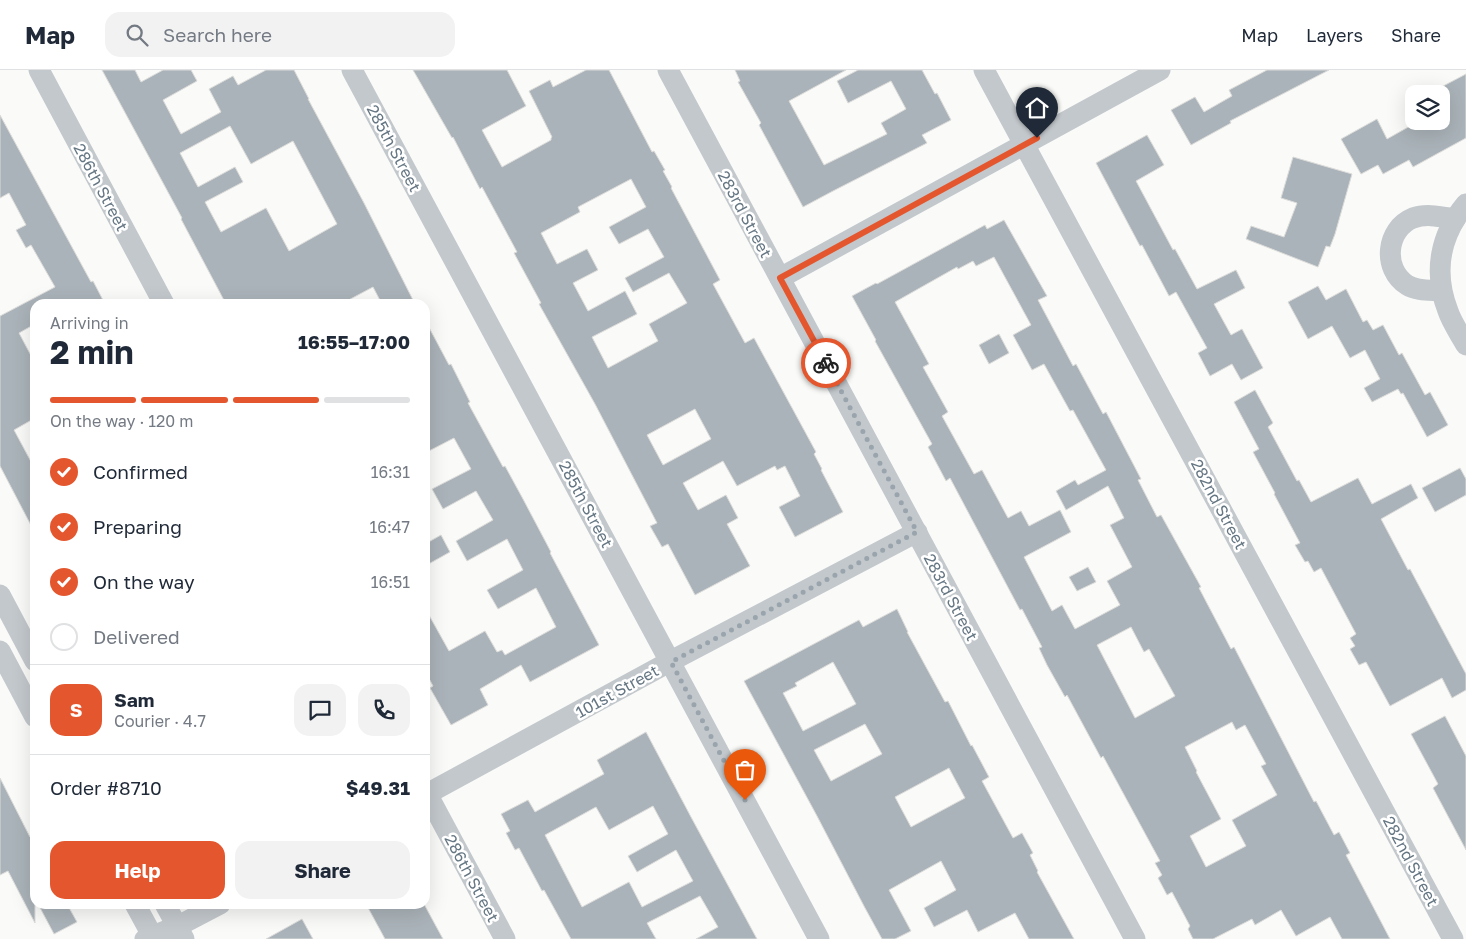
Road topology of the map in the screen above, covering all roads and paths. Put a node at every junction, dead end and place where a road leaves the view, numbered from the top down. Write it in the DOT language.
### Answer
graph roads {
  1 [pos="39,70"];
  2 [pos="352,70"];
  3 [pos="668,70"];
  4 [pos="984,70"];
  5 [pos="1160,70"];
  6 [pos="1025,144"];
  7 [pos="1461,212"];
  8 [pos="780,278"];
  9 [pos="1441,291"];
  10 [pos="161,299"];
  11 [pos="1466,345"];
  12 [pos="917,532"];
  13 [pos="0,596"];
  14 [pos="0,651"];
  15 [pos="30,652"];
  16 [pos="671,662"];
  17 [pos="30,708"];
  18 [pos="430,791"];
  19 [pos="430,800"];
  20 [pos="137,909"];
  21 [pos="168,909"];
  22 [pos="213,909"];
  23 [pos="181,933"];
  24 [pos="150,938"];
  25 [pos="505,939"];
  26 [pos="819,939"];
  27 [pos="1135,939"];
  28 [pos="1453,939"];
  1 -- 10 [label="street, 286th Street"];
  2 -- 16 [label="street, 285th Street"];
  3 -- 8 [label="street, 283rd Street"];
  4 -- 6 [label="street, 282nd Street"];
  5 -- 6 [label="street"];
  6 -- 8 [label="street"];
  6 -- 28 [label="street, 282nd Street"];
  7 -- 9 [label="street"];
  7 -- 9 [label="street"];
  8 -- 12 [label="street, 283rd Street"];
  9 -- 11 [label="street"];
  12 -- 16 [label="street, 101st Street"];
  12 -- 27 [label="street, 283rd Street"];
  13 -- 15 [label="street"];
  14 -- 17 [label="street"];
  16 -- 18 [label="street, 101st Street"];
  16 -- 26 [label="street, 285th Street"];
  19 -- 25 [label="street, 286th Street"];
  20 -- 24 [label="street"];
  21 -- 23 [label="street"];
  22 -- 23 [label="street"];
  23 -- 24 [label="street"];
}
